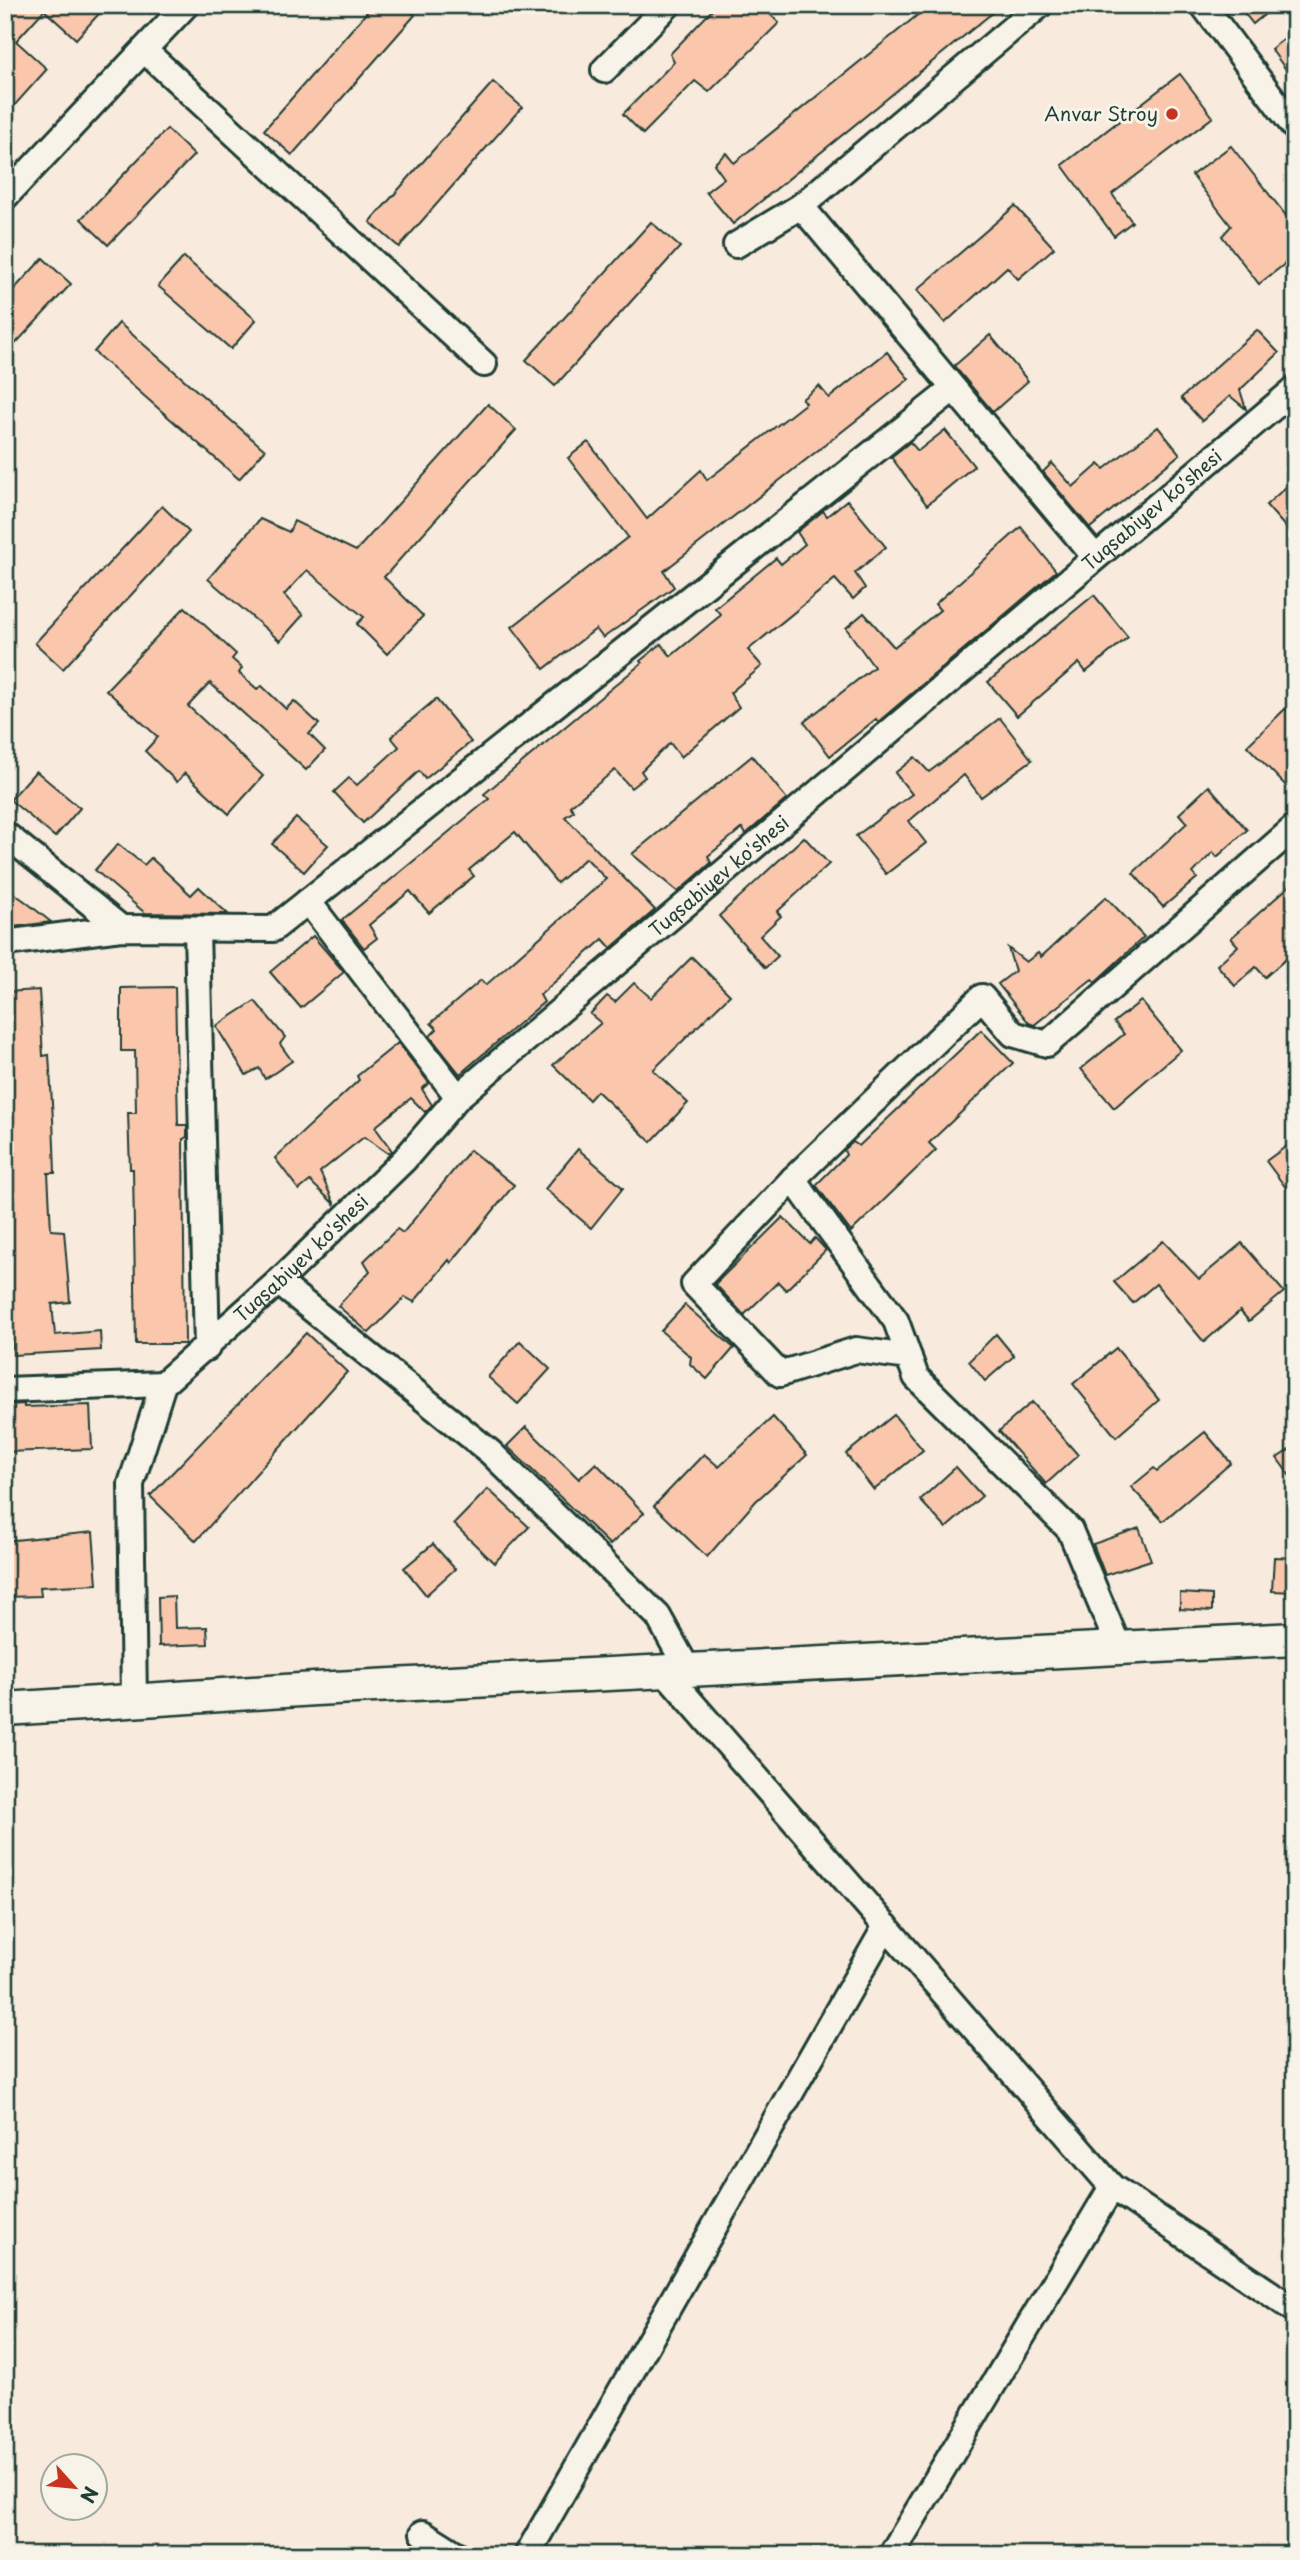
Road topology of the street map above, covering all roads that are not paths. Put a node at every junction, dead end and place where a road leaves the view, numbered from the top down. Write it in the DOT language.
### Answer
graph roads {
  1 [pos="186,5"];
  2 [pos="668,5"];
  3 [pos="1040,5"];
  4 [pos="1203,5"];
  5 [pos="144,50"];
  6 [pos="604,70"];
  7 [pos="1295,128"];
  8 [pos="5,197"];
  9 [pos="801,206"];
  10 [pos="736,245"];
  11 [pos="484,364"];
  12 [pos="953,389"];
  13 [pos="1295,389"];
  14 [pos="1095,557"];
  15 [pos="1295,827"];
  16 [pos="5,834"];
  17 [pos="309,901"];
  18 [pos="121,928"];
  19 [pos="197,929"];
  20 [pos="5,943"];
  21 [pos="458,1097"];
  22 [pos="793,1179"];
  23 [pos="278,1282"];
  24 [pos="207,1348"];
  25 [pos="909,1357"];
  26 [pos="163,1384"];
  27 [pos="5,1390"];
  28 [pos="1295,1639"];
  29 [pos="1119,1648"];
  30 [pos="676,1671"];
  31 [pos="134,1701"];
  32 [pos="5,1709"];
  33 [pos="886,1926"];
  34 [pos="1112,2187"];
  35 [pos="1295,2310"];
  36 [pos="423,2533"];
  37 [pos="457,2555"];
  38 [pos="527,2555"];
  39 [pos="891,2555"];
  1 -- 5 [label="street"];
  2 -- 6 [label="street"];
  3 -- 9 [label="street"];
  4 -- 7 [label="street"];
  5 -- 8 [label="street"];
  5 -- 11 [label="street"];
  9 -- 10 [label="street"];
  9 -- 12 [label="street"];
  12 -- 14 [label="street"];
  12 -- 17 [label="street"];
  13 -- 14 [label="street, Tuqsabiyev ko'shesi"];
  14 -- 21 [label="street, Tuqsabiyev ko'shesi"];
  15 -- 22 [label="street"];
  16 -- 18 [label="street"];
  17 -- 19 [label="street"];
  17 -- 21 [label="street"];
  18 -- 19 [label="street"];
  18 -- 20 [label="street"];
  19 -- 24 [label="street"];
  21 -- 23 [label="street, Tuqsabiyev ko'shesi"];
  22 -- 25 [label="street"];
  22 -- 25 [label="street"];
  23 -- 24 [label="street, Tuqsabiyev ko'shesi"];
  23 -- 30 [label="street"];
  24 -- 26 [label="street, Tuqsabiyev ko'shesi"];
  25 -- 29 [label="street"];
  26 -- 27 [label="street"];
  26 -- 31 [label="street"];
  28 -- 29 [label="main road"];
  29 -- 30 [label="main road"];
  30 -- 31 [label="main road"];
  30 -- 33 [label="street"];
  31 -- 32 [label="main road"];
  33 -- 34 [label="street"];
  33 -- 38 [label="street"];
  34 -- 35 [label="street"];
  34 -- 39 [label="street"];
  36 -- 37 [label="street"];
}
